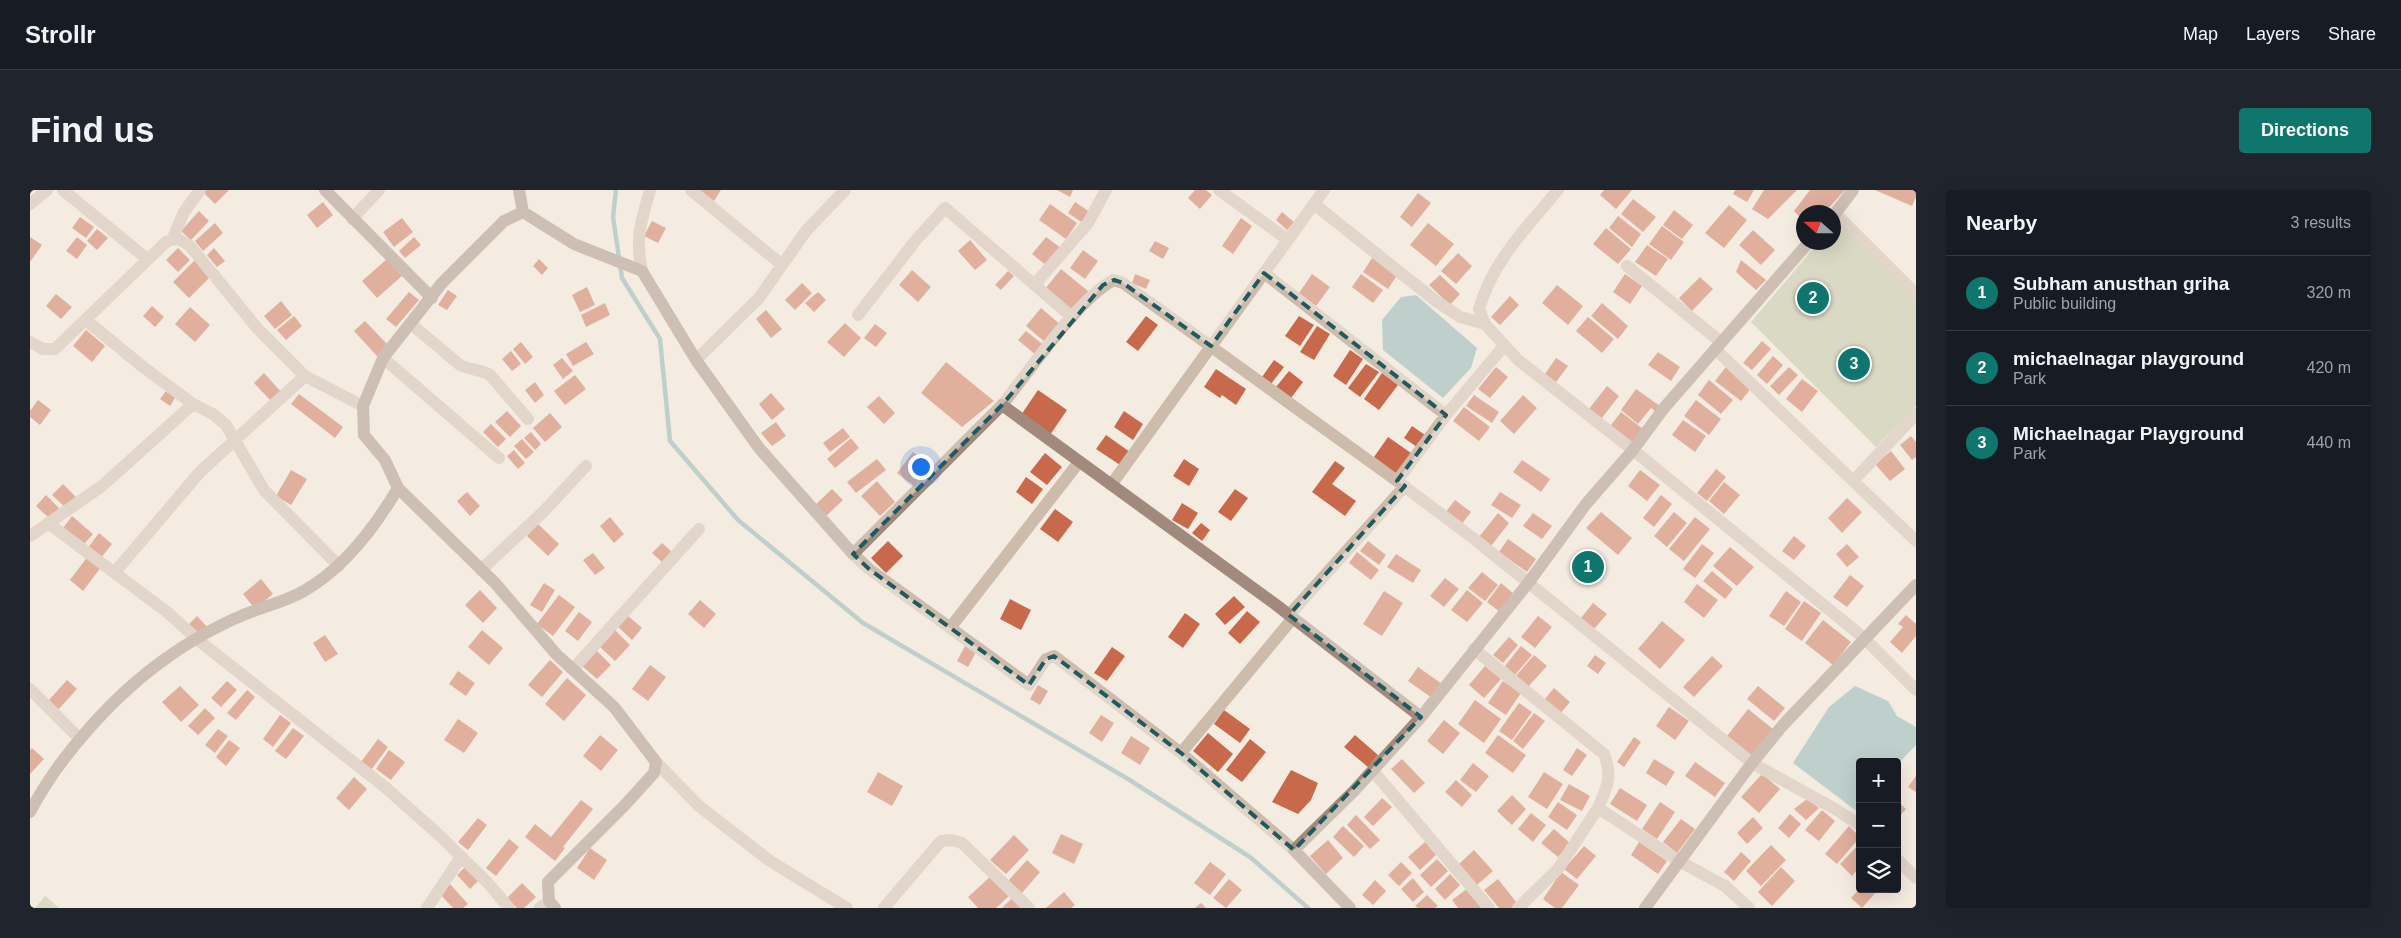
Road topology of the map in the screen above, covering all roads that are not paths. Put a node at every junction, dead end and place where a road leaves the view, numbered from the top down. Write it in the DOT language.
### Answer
graph roads {
  1 [pos="47,190"];
  2 [pos="62,190"];
  3 [pos="200,190"];
  4 [pos="324,190"];
  5 [pos="379,190"];
  6 [pos="650,190"];
  7 [pos="691,190"];
  8 [pos="845,190"];
  9 [pos="1106,190"];
  10 [pos="1219,190"];
  11 [pos="1324,190"];
  12 [pos="1558,190"];
  13 [pos="1854,190"];
  14 [pos="522,192"];
  15 [pos="30,204"];
  16 [pos="1314,204"];
  17 [pos="1841,206"];
  18 [pos="524,212"];
  19 [pos="352,219"];
  20 [pos="1841,221"];
  21 [pos="174,238"];
  22 [pos="1288,240"];
  23 [pos="1802,250"];
  24 [pos="147,259"];
  25 [pos="782,265"];
  26 [pos="1628,266"];
  27 [pos="642,272"];
  28 [pos="1264,273"];
  29 [pos="1035,284"];
  30 [pos="1916,294"];
  31 [pos="432,298"];
  32 [pos="858,315"];
  33 [pos="1072,318"];
  34 [pos="86,320"];
  35 [pos="411,324"];
  36 [pos="1485,324"];
  37 [pos="30,342"];
  38 [pos="1718,345"];
  39 [pos="1211,346"];
  40 [pos="1503,346"];
  41 [pos="384,358"];
  42 [pos="696,360"];
  43 [pos="305,376"];
  44 [pos="193,404"];
  45 [pos="1002,405"];
  46 [pos="363,406"];
  47 [pos="1916,414"];
  48 [pos="1446,415"];
  49 [pos="528,419"];
  50 [pos="235,440"];
  51 [pos="1633,450"];
  52 [pos="500,458"];
  53 [pos="1079,462"];
  54 [pos="586,466"];
  55 [pos="1852,481"];
  56 [pos="1401,484"];
  57 [pos="1111,485"];
  58 [pos="398,488"];
  59 [pos="48,523"];
  60 [pos="699,529"];
  61 [pos="30,536"];
  62 [pos="1916,541"];
  63 [pos="853,554"];
  64 [pos="340,566"];
  65 [pos="481,570"];
  66 [pos="115,572"];
  67 [pos="1529,582"];
  68 [pos="1916,585"];
  69 [pos="1291,616"];
  70 [pos="950,628"];
  71 [pos="1864,638"];
  72 [pos="198,640"];
  73 [pos="1474,649"];
  74 [pos="573,669"];
  75 [pos="30,689"];
  76 [pos="1916,690"];
  77 [pos="1421,717"];
  78 [pos="80,739"];
  79 [pos="1181,752"];
  80 [pos="656,762"];
  81 [pos="1752,763"];
  82 [pos="1373,771"];
  83 [pos="1598,808"];
  84 [pos="30,812"];
  85 [pos="1856,822"];
  86 [pos="1294,850"];
  87 [pos="461,857"];
  88 [pos="1679,861"];
  89 [pos="1901,863"];
  90 [pos="1916,878"];
  91 [pos="548,906"];
  92 [pos="427,908"];
  93 [pos="509,908"];
  94 [pos="847,908"];
  95 [pos="884,908"];
  96 [pos="1029,908"];
  97 [pos="1350,908"];
  98 [pos="1489,908"];
  99 [pos="1518,908"];
  100 [pos="1645,908"];
  101 [pos="1749,908"];
  1 -- 15 [label="street"];
  2 -- 24 [label="street"];
  3 -- 21 [label="street"];
  4 -- 19 [label="street"];
  5 -- 19 [label="street"];
  6 -- 27 [label="street"];
  7 -- 25 [label="street"];
  8 -- 25 [label="street"];
  9 -- 29 [label="street"];
  10 -- 22 [label="street"];
  11 -- 16 [label="street"];
  12 -- 36 [label="street"];
  13 -- 17 [label="street"];
  14 -- 18 [label="street"];
  16 -- 22 [label="street"];
  16 -- 36 [label="street"];
  18 -- 27 [label="street"];
  18 -- 31 [label="street"];
  19 -- 31 [label="street"];
  20 -- 30 [label="street"];
  21 -- 24 [label="street"];
  21 -- 43 [label="street"];
  22 -- 28 [label="street"];
  23 -- 38 [label="street"];
  24 -- 34 [label="street"];
  25 -- 42 [label="street"];
  26 -- 38 [label="street"];
  27 -- 42 [label="street"];
  28 -- 39 [label="street"];
  28 -- 48 [label="street"];
  29 -- 32 [label="street"];
  29 -- 33 [label="street"];
  31 -- 35 [label="street"];
  33 -- 39 [label="street"];
  33 -- 45 [label="street"];
  34 -- 37 [label="street"];
  34 -- 44 [label="street"];
  35 -- 41 [label="street"];
  35 -- 49 [label="street"];
  36 -- 40 [label="street"];
  38 -- 51 [label="street"];
  38 -- 55 [label="street"];
  39 -- 56 [label="street"];
  39 -- 57 [label="street"];
  40 -- 48 [label="street"];
  40 -- 51 [label="street"];
  41 -- 46 [label="street"];
  41 -- 52 [label="street"];
  42 -- 63 [label="street"];
  43 -- 46 [label="street"];
  43 -- 50 [label="street"];
  44 -- 50 [label="street"];
  44 -- 59 [label="street"];
  45 -- 53 [label="street"];
  45 -- 63 [label="street"];
  46 -- 58 [label="street"];
  47 -- 55 [label="street"];
  48 -- 56 [label="street"];
  50 -- 64 [label="street"];
  50 -- 66 [label="street"];
  51 -- 67 [label="street"];
  51 -- 71 [label="street"];
  53 -- 57 [label="street"];
  53 -- 70 [label="street"];
  54 -- 65 [label="street"];
  55 -- 62 [label="street"];
  56 -- 67 [label="street"];
  56 -- 69 [label="street"];
  57 -- 69 [label="street"];
  58 -- 64 [label="street"];
  58 -- 65 [label="street"];
  59 -- 61 [label="street"];
  59 -- 66 [label="street"];
  60 -- 74 [label="street"];
  63 -- 70 [label="street"];
  64 -- 72 [label="street"];
  65 -- 74 [label="street"];
  66 -- 72 [label="street"];
  67 -- 73 [label="street"];
  67 -- 81 [label="street"];
  68 -- 71 [label="street"];
  69 -- 77 [label="street"];
  69 -- 79 [label="street"];
  70 -- 79 [label="street"];
  71 -- 76 [label="street"];
  71 -- 81 [label="street"];
  72 -- 78 [label="street"];
  72 -- 87 [label="street"];
  73 -- 77 [label="street"];
  73 -- 83 [label="street"];
  74 -- 80 [label="street"];
  75 -- 78 [label="street"];
  77 -- 82 [label="street"];
  78 -- 84 [label="street"];
  79 -- 86 [label="street"];
  80 -- 91 [label="street"];
  80 -- 94 [label="street"];
  81 -- 85 [label="street"];
  81 -- 88 [label="street"];
  82 -- 86 [label="street"];
  82 -- 98 [label="street"];
  83 -- 88 [label="street"];
  83 -- 99 [label="street"];
  86 -- 97 [label="street"];
  87 -- 92 [label="street"];
  87 -- 93 [label="street"];
  88 -- 100 [label="street"];
  88 -- 101 [label="street"];
  89 -- 90 [label="street"];
  95 -- 96 [label="street"];
}
